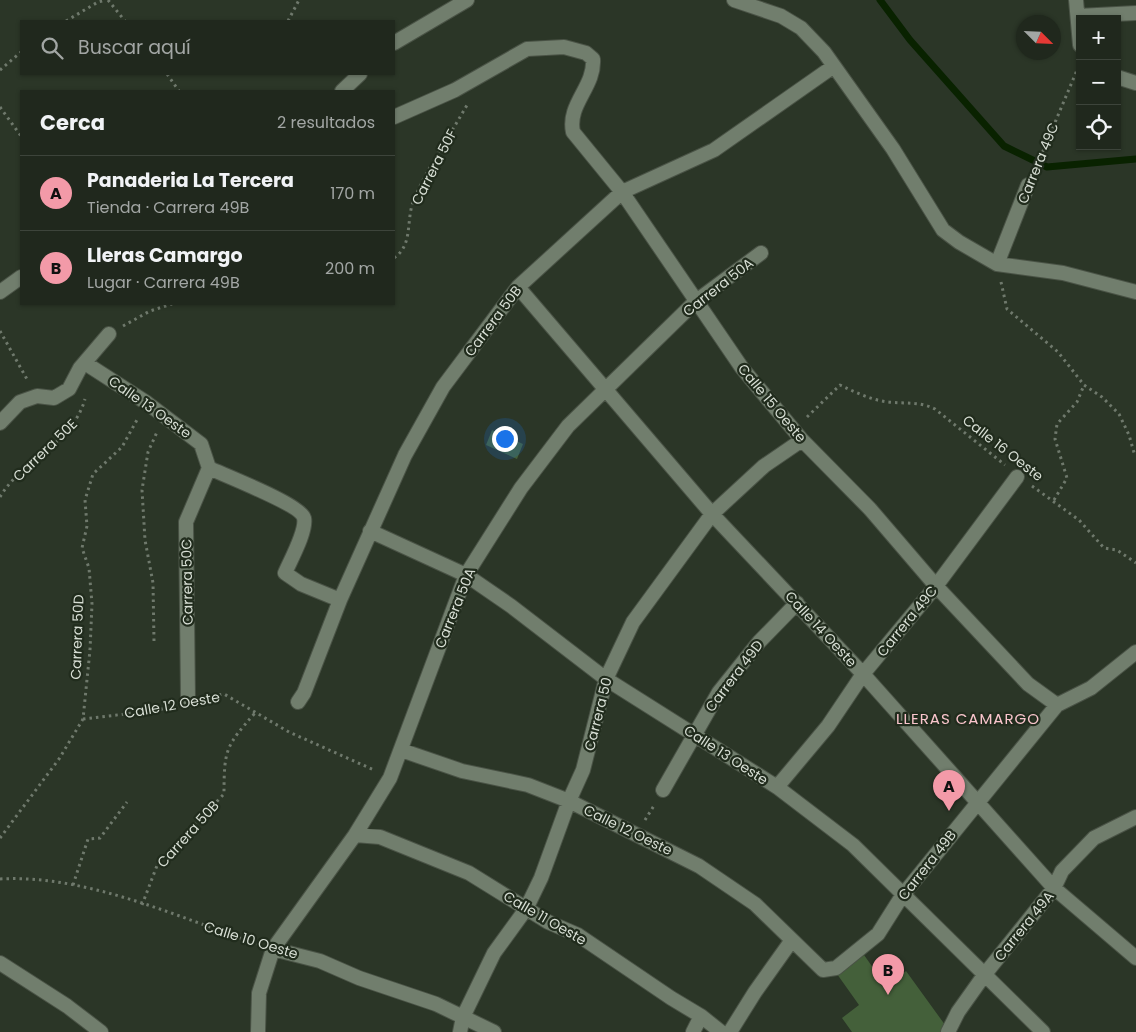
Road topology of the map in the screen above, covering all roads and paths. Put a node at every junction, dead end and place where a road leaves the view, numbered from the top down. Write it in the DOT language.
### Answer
graph roads {
  1 [pos="107,0"];
  2 [pos="299,0"];
  3 [pos="440,0"];
  4 [pos="467,0"];
  5 [pos="734,0"];
  6 [pos="1076,0"];
  7 [pos="1136,13"];
  8 [pos="441,14"];
  9 [pos="1078,15"];
  10 [pos="1097,15"];
  11 [pos="68,20"];
  12 [pos="123,20"];
  13 [pos="289,20"];
  14 [pos="395,42"];
  15 [pos="20,53"];
  16 [pos="834,66"];
  17 [pos="0,70"];
  18 [pos="1076,71"];
  19 [pos="168,75"];
  20 [pos="359,75"];
  21 [pos="478,76"];
  22 [pos="1121,78"];
  23 [pos="1136,83"];
  24 [pos="344,89"];
  25 [pos="177,90"];
  26 [pos="0,107"];
  27 [pos="395,117"];
  28 [pos="20,135"];
  29 [pos="1028,185"];
  30 [pos="622,192"];
  31 [pos="761,253"];
  32 [pos="395,257"];
  33 [pos="997,264"];
  34 [pos="20,278"];
  35 [pos="518,288"];
  36 [pos="0,292"];
  37 [pos="1136,292"];
  38 [pos="695,302"];
  39 [pos="169,305"];
  40 [pos="0,331"];
  41 [pos="109,334"];
  42 [pos="85,363"];
  43 [pos="98,372"];
  44 [pos="1084,385"];
  45 [pos="605,392"];
  46 [pos="37,396"];
  47 [pos="147,403"];
  48 [pos="165,416"];
  49 [pos="0,423"];
  50 [pos="798,435"];
  51 [pos="1135,456"];
  52 [pos="208,468"];
  53 [pos="1017,477"];
  54 [pos="0,497"];
  55 [pos="1054,500"];
  56 [pos="712,514"];
  57 [pos="370,531"];
  58 [pos="1136,563"];
  59 [pos="466,575"];
  60 [pos="936,586"];
  61 [pos="340,600"];
  62 [pos="797,603"];
  63 [pos="154,641"];
  64 [pos="1136,652"];
  65 [pos="863,674"];
  66 [pos="606,679"];
  67 [pos="188,700"];
  68 [pos="298,702"];
  69 [pos="1057,705"];
  70 [pos="255,713"];
  71 [pos="83,718"];
  72 [pos="694,733"];
  73 [pos="401,750"];
  74 [pos="390,778"];
  75 [pos="777,787"];
  76 [pos="663,790"];
  77 [pos="569,801"];
  78 [pos="978,801"];
  79 [pos="128,802"];
  80 [pos="1136,817"];
  81 [pos="638,830"];
  82 [pos="355,836"];
  83 [pos="0,838"];
  84 [pos="0,879"];
  85 [pos="73,885"];
  86 [pos="1054,888"];
  87 [pos="902,896"];
  88 [pos="142,905"];
  89 [pos="526,909"];
  90 [pos="792,940"];
  91 [pos="273,949"];
  92 [pos="1136,958"];
  93 [pos="0,963"];
  94 [pos="823,970"];
  95 [pos="985,974"];
  96 [pos="702,1016"];
  97 [pos="463,1017"];
  98 [pos="101,1032"];
  99 [pos="258,1032"];
  100 [pos="460,1032"];
  101 [pos="494,1032"];
  102 [pos="693,1032"];
  103 [pos="721,1032"];
  104 [pos="730,1032"];
  105 [pos="948,1032"];
  106 [pos="1043,1032"];
  1 -- 11 [label="path"];
  1 -- 12 [label="path"];
  2 -- 13 [label="path"];
  3 -- 8 [label="street"];
  4 -- 8 [label="street"];
  5 -- 16 [label="street"];
  6 -- 9 [label="street"];
  7 -- 10 [label="street"];
  8 -- 14 [label="street"];
  15 -- 17 [label="path"];
  16 -- 30 [label="street, Carrera 50B"];
  16 -- 33 [label="street"];
  18 -- 29 [label="path, Carrera 49C"];
  19 -- 25 [label="path"];
  20 -- 24 [label="street"];
  21 -- 27 [label="street"];
  21 -- 30 [label="street, Calle 15 Oeste"];
  21 -- 32 [label="path, Carrera 50F"];
  22 -- 23 [label="street"];
  26 -- 28 [label="path"];
  29 -- 33 [label="street, Carrera 49C"];
  30 -- 35 [label="street, Carrera 50B"];
  30 -- 38 [label="street, Calle 15 Oeste"];
  31 -- 38 [label="street, Carrera 50A"];
  33 -- 37 [label="street"];
  33 -- 44 [label="path"];
  34 -- 36 [label="street"];
  35 -- 45 [label="street, Calle 14 Oeste"];
  35 -- 57 [label="street, Carrera 50B"];
  38 -- 45 [label="street, Carrera 50A"];
  38 -- 50 [label="street, Calle 15 Oeste"];
  39 -- 41 [label="path"];
  40 -- 46 [label="path"];
  41 -- 42 [label="street"];
  42 -- 43 [label="street, Calle 13 Oeste"];
  42 -- 46 [label="street"];
  43 -- 47 [label="street, Calle 13 Oeste"];
  43 -- 54 [label="path, Carrera 50E"];
  44 -- 51 [label="path"];
  44 -- 55 [label="path"];
  45 -- 56 [label="street, Calle 14 Oeste"];
  45 -- 59 [label="street, Carrera 50A"];
  46 -- 49 [label="street"];
  47 -- 48 [label="street, Calle 13 Oeste"];
  47 -- 71 [label="path, Carrera 50D"];
  48 -- 52 [label="street, Calle 13 Oeste"];
  48 -- 63 [label="path"];
  50 -- 53 [label="path, Calle 16 Oeste"];
  50 -- 56 [label="street, Carrera 50"];
  50 -- 60 [label="street, Calle 15 Oeste"];
  52 -- 61 [label="street"];
  52 -- 67 [label="street, Carrera 50C"];
  53 -- 55 [label="path, Calle 16 Oeste"];
  53 -- 60 [label="street, Carrera 49C"];
  55 -- 58 [label="path, Calle 16 Oeste"];
  56 -- 62 [label="street, Calle 14 Oeste"];
  56 -- 66 [label="street, Carrera 50"];
  57 -- 59 [label="street, Calle 13 Oeste"];
  57 -- 61 [label="street, Carrera 50B"];
  59 -- 66 [label="street, Calle 13 Oeste"];
  59 -- 73 [label="street, Carrera 50A"];
  60 -- 65 [label="street, Carrera 49C"];
  60 -- 69 [label="street, Calle 15 Oeste"];
  61 -- 68 [label="street, Carrera 50B"];
  62 -- 65 [label="street, Calle 14 Oeste"];
  62 -- 72 [label="street, Carrera 49D"];
  64 -- 69 [label="street, Carrera 49B"];
  65 -- 75 [label="street, Carrera 49C"];
  65 -- 78 [label="street, Calle 14 Oeste"];
  66 -- 72 [label="street, Calle 13 Oeste"];
  66 -- 77 [label="street, Carrera 50"];
  67 -- 70 [label="path, Calle 12 Oeste"];
  67 -- 71 [label="path, Calle 12 Oeste"];
  69 -- 78 [label="street, Carrera 49B"];
  70 -- 74 [label="path, Calle 12 Oeste"];
  70 -- 88 [label="path, Carrera 50B"];
  71 -- 83 [label="path, Carrera 50D"];
  72 -- 75 [label="street, Calle 13 Oeste"];
  72 -- 76 [label="street, Carrera 49D"];
  73 -- 74 [label="street, Carrera 50A"];
  73 -- 77 [label="street, Calle 12 Oeste"];
  74 -- 82 [label="street, Carrera 50A"];
  75 -- 87 [label="street, Calle 13 Oeste"];
  76 -- 81 [label="path"];
  77 -- 81 [label="street, Calle 12 Oeste"];
  77 -- 89 [label="street, Carrera 50"];
  78 -- 86 [label="street, Calle 14 Oeste"];
  78 -- 87 [label="street, Carrera 49B"];
  79 -- 85 [label="path"];
  80 -- 86 [label="street, Carrera 49A"];
  81 -- 90 [label="street, Calle 12 Oeste"];
  82 -- 89 [label="street, Calle 11 Oeste"];
  82 -- 91 [label="street, Carrera 50A"];
  84 -- 85 [label="path, Calle 10 Oeste"];
  85 -- 88 [label="path, Calle 10 Oeste"];
  86 -- 92 [label="street, Calle 14 Oeste"];
  86 -- 95 [label="street, Carrera 49A"];
  87 -- 94 [label="street, Carrera 49B"];
  87 -- 95 [label="street, Calle 13 Oeste"];
  88 -- 91 [label="path, Calle 10 Oeste"];
  89 -- 96 [label="street, Calle 11 Oeste"];
  89 -- 97 [label="street, Carrera 50"];
  90 -- 94 [label="street, Calle 12 Oeste"];
  90 -- 104 [label="street"];
  91 -- 97 [label="street, Calle 10 Oeste"];
  91 -- 99 [label="street, Carrera 50A"];
  93 -- 98 [label="street"];
  95 -- 105 [label="street, Carrera 49A"];
  95 -- 106 [label="street, Calle 13 Oeste"];
  96 -- 102 [label="street"];
  96 -- 103 [label="street, Calle 11 Oeste"];
  97 -- 100 [label="street, Carrera 50"];
  97 -- 101 [label="street, Calle 10 Oeste"];
}
